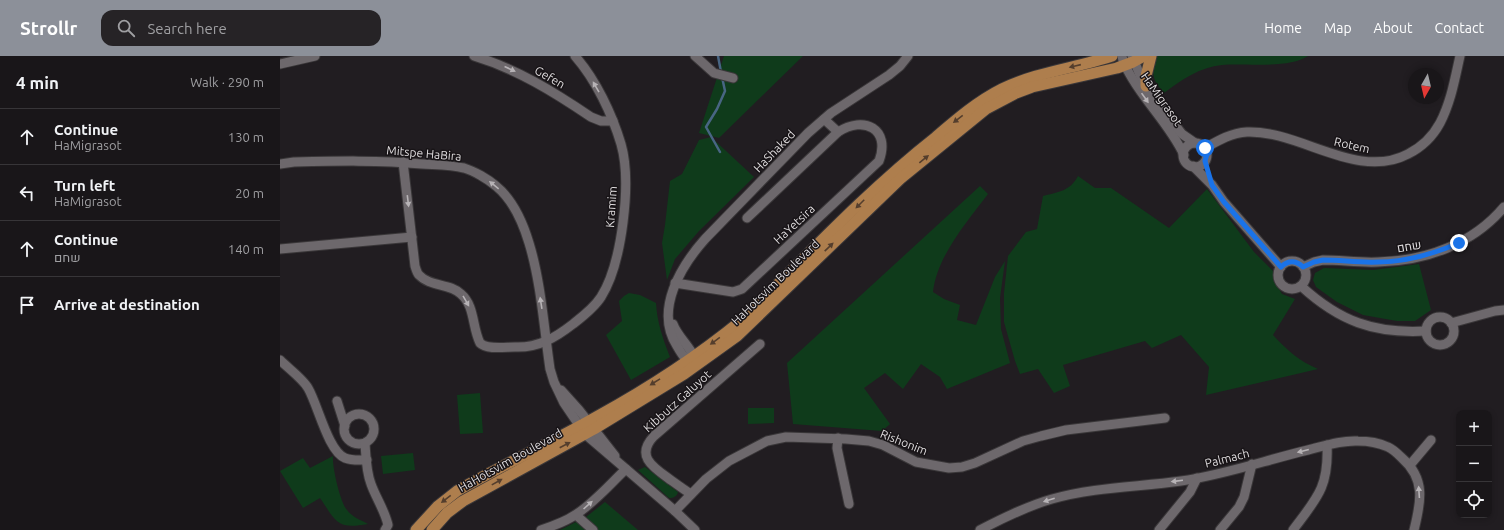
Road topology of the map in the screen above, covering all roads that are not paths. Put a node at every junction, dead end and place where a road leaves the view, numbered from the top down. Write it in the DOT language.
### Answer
graph roads {
  1 [pos="315,56"];
  2 [pos="474,56"];
  3 [pos="575,56"];
  4 [pos="695,56"];
  5 [pos="908,56"];
  6 [pos="1112,56"];
  7 [pos="1144,56"];
  8 [pos="1150,56"];
  9 [pos="1460,56"];
  10 [pos="1128,60"];
  11 [pos="280,64"];
  12 [pos="733,78"];
  13 [pos="1146,86"];
  14 [pos="824,119"];
  15 [pos="613,121"];
  16 [pos="838,132"];
  17 [pos="1196,143"];
  18 [pos="1205,148"];
  19 [pos="1184,155"];
  20 [pos="1205,161"];
  21 [pos="403,162"];
  22 [pos="280,164"];
  23 [pos="1194,166"];
  24 [pos="1212,185"];
  25 [pos="1504,207"];
  26 [pos="747,218"];
  27 [pos="412,237"];
  28 [pos="280,249"];
  29 [pos="1281,267"];
  30 [pos="1303,267"];
  31 [pos="676,283"];
  32 [pos="1301,286"];
  33 [pos="1504,310"];
  34 [pos="1451,323"];
  35 [pos="1426,331"];
  36 [pos="546,342"];
  37 [pos="760,344"];
  38 [pos="280,360"];
  39 [pos="692,361"];
  40 [pos="337,401"];
  41 [pos="1165,418"];
  42 [pos="344,426"];
  43 [pos="586,428"];
  44 [pos="838,438"];
  45 [pos="1431,440"];
  46 [pos="365,443"];
  47 [pos="1327,445"];
  48 [pos="367,460"];
  49 [pos="1252,464"];
  50 [pos="1410,465"];
  51 [pos="625,468"];
  52 [pos="1197,478"];
  53 [pos="691,494"];
  54 [pos="849,504"];
  55 [pos="675,511"];
  56 [pos="576,515"];
  57 [pos="385,530"];
  58 [pos="416,530"];
  59 [pos="432,530"];
  60 [pos="541,530"];
  61 [pos="593,530"];
  62 [pos="695,530"];
  63 [pos="980,530"];
  64 [pos="1160,530"];
  65 [pos="1220,530"];
  66 [pos="1293,530"];
  67 [pos="1414,530"];
  1 -- 11 [label="street"];
  2 -- 15 [label="street, Gefen, one-way"];
  15 -- 3 [label="street, Kramim, one-way"];
  4 -- 12 [label="street"];
  5 -- 14 [label="street, HaShaked"];
  6 -- 39 [label="main road, HaHotsvim Boulevard, one-way"];
  7 -- 10 [label="main road, HaHotsvim Boulevard"];
  8 -- 13 [label="main road"];
  9 -- 18 [label="street, Rotem"];
  10 -- 13 [label="street, HaMigrasot"];
  10 -- 19 [label="street, HaMigrasot, one-way"];
  39 -- 10 [label="main road, HaHotsvim Boulevard, one-way"];
  13 -- 17 [label="street, HaMigrasot"];
  14 -- 16 [label="street"];
  14 -- 31 [label="street, HaShaked"];
  15 -- 36 [label="street, Kramim"];
  16 -- 26 [label="street, HaYetsira"];
  16 -- 31 [label="street, HaYetsira"];
  17 -- 18 [label="street"];
  17 -- 19 [label="street"];
  18 -- 20 [label="street"];
  19 -- 23 [label="street"];
  20 -- 23 [label="street"];
  20 -- 24 [label="street"];
  21 -- 22 [label="street, Mitspe HaBira"];
  21 -- 27 [label="street, one-way"];
  36 -- 21 [label="street, Mitspe HaBira, one-way"];
  23 -- 24 [label="street"];
  24 -- 29 [label="street"];
  25 -- 30 [label="street, שחם"];
  27 -- 28 [label="street"];
  27 -- 36 [label="street, Kramim, one-way"];
  29 -- 30 [label="street"];
  29 -- 32 [label="street"];
  30 -- 32 [label="street"];
  31 -- 39 [label="street"];
  32 -- 35 [label="street"];
  33 -- 34 [label="street"];
  34 -- 35 [label="street"];
  34 -- 35 [label="street"];
  36 -- 43 [label="street, Mitspe HaBira"];
  37 -- 53 [label="street, Kibbutz Galuyot"];
  38 -- 48 [label="street"];
  39 -- 43 [label="main road, HaHotsvim Boulevard"];
  40 -- 42 [label="street"];
  41 -- 44 [label="street, Rishonim"];
  42 -- 46 [label="street"];
  42 -- 46 [label="street"];
  43 -- 51 [label="street, Mitspe HaBira"];
  43 -- 58 [label="main road, HaHotsvim Boulevard, one-way"];
  59 -- 43 [label="main road, HaHotsvim Boulevard, one-way"];
  44 -- 53 [label="street, Rishonim"];
  44 -- 54 [label="street"];
  45 -- 50 [label="street"];
  46 -- 48 [label="street"];
  47 -- 49 [label="street, Palmach, one-way"];
  47 -- 50 [label="street, Palmach"];
  47 -- 66 [label="street"];
  48 -- 57 [label="street"];
  49 -- 52 [label="street, Palmach"];
  49 -- 65 [label="street"];
  67 -- 50 [label="street, Palmach, one-way"];
  51 -- 55 [label="street, Mitspe HaBira"];
  56 -- 51 [label="street, one-way"];
  52 -- 63 [label="street, Palmach, one-way"];
  52 -- 64 [label="street"];
  53 -- 55 [label="street, Rishonim"];
  55 -- 62 [label="street, Mitspe HaBira"];
  56 -- 60 [label="street"];
  56 -- 61 [label="street"];
}
